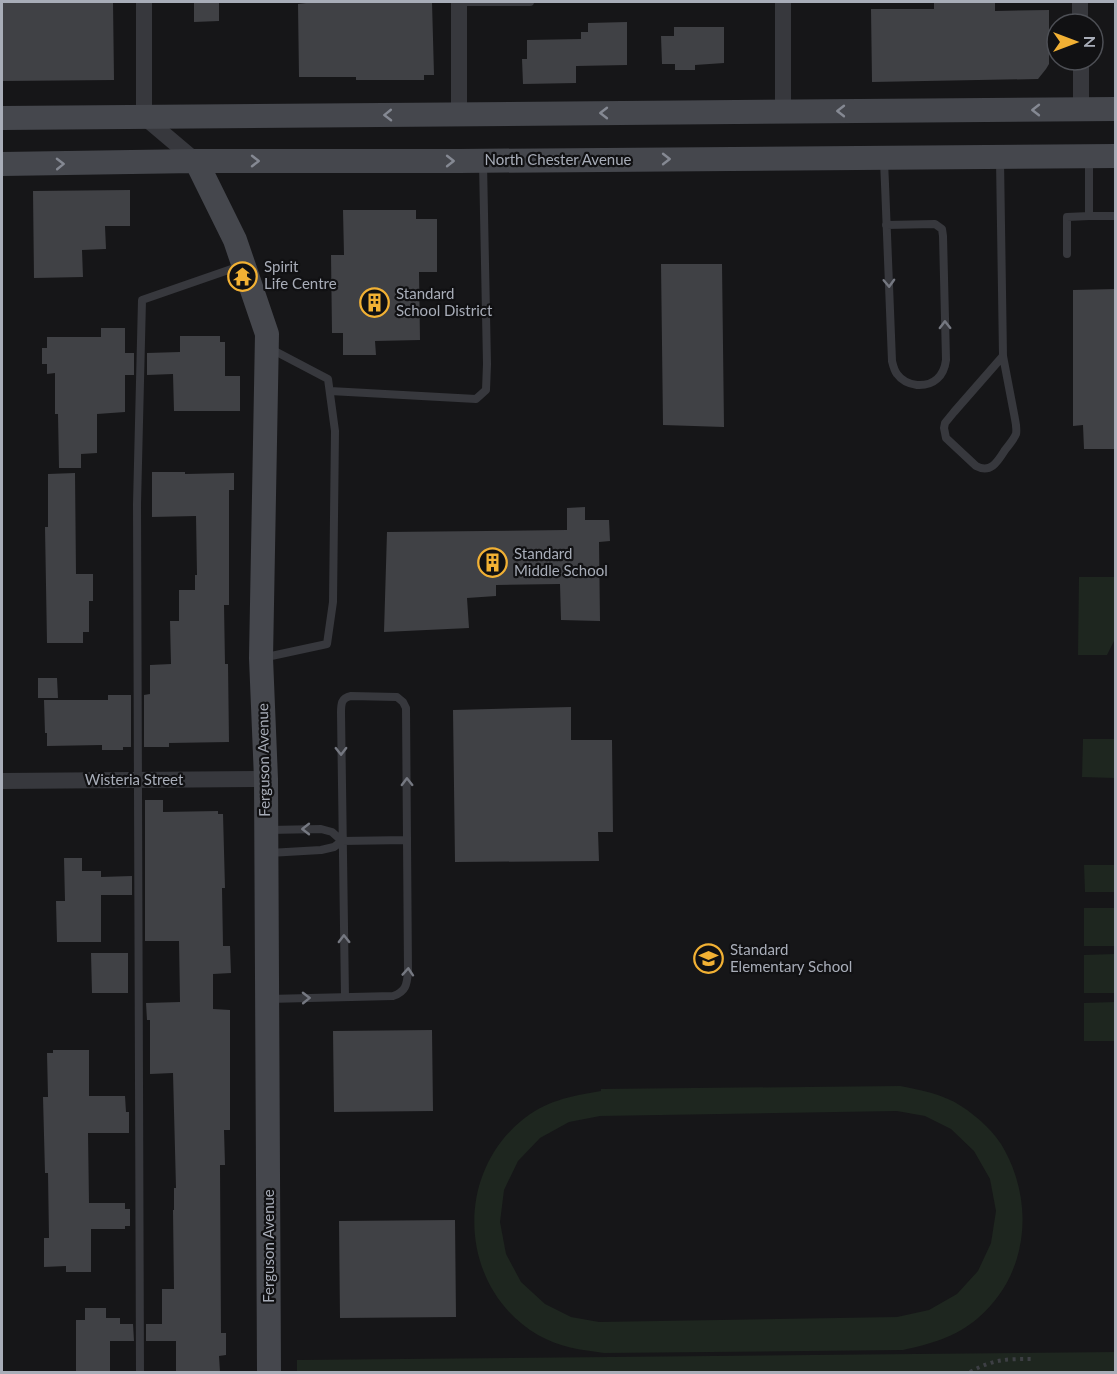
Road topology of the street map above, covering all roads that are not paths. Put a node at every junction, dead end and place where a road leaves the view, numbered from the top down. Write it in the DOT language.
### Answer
graph roads {
  1 [pos="144,2"];
  2 [pos="459,2"];
  3 [pos="530,2"];
  4 [pos="783,2"];
  5 [pos="1081,72"];
  6 [pos="1116,109"];
  7 [pos="1081,110"];
  8 [pos="783,112"];
  9 [pos="459,114"];
  10 [pos="144,117"];
  11 [pos="2,118"];
  12 [pos="1089,156"];
  13 [pos="1116,156"];
  14 [pos="1000,157"];
  15 [pos="884,158"];
  16 [pos="196,161"];
  17 [pos="483,161"];
  18 [pos="2,165"];
  19 [pos="1089,216"];
  20 [pos="1116,216"];
  21 [pos="886,225"];
  22 [pos="1066,254"];
  23 [pos="243,265"];
  24 [pos="266,346"];
  25 [pos="1003,356"];
  26 [pos="330,391"];
  27 [pos="261,658"];
  28 [pos="266,779"];
  29 [pos="139,780"];
  30 [pos="2,781"];
  31 [pos="407,840"];
  32 [pos="342,841"];
  33 [pos="266,842"];
  34 [pos="345,998"];
  35 [pos="267,999"];
  36 [pos="140,1372"];
  37 [pos="269,1372"];
  1 -- 10 [label="street"];
  2 -- 3 [label="lane"];
  2 -- 9 [label="street"];
  4 -- 8 [label="street"];
  5 -- 7 [label="street"];
  6 -- 7 [label="main road"];
  7 -- 8 [label="main road, one-way"];
  8 -- 9 [label="main road, one-way"];
  9 -- 10 [label="main road, one-way"];
  10 -- 11 [label="main road"];
  10 -- 16 [label="street"];
  12 -- 13 [label="main road, North Chester Avenue"];
  12 -- 14 [label="main road, North Chester Avenue"];
  12 -- 19 [label="lane"];
  14 -- 15 [label="main road, North Chester Avenue"];
  14 -- 25 [label="lane"];
  17 -- 15 [label="main road, North Chester Avenue, one-way"];
  15 -- 21 [label="lane"];
  16 -- 17 [label="main road, North Chester Avenue, one-way"];
  18 -- 16 [label="main road, North Chester Avenue, one-way"];
  16 -- 23 [label="main road, Ferguson Avenue"];
  17 -- 26 [label="lane"];
  19 -- 20 [label="lane"];
  19 -- 22 [label="lane"];
  21 -- 21 [label="lane, one-way"];
  23 -- 24 [label="main road, Ferguson Avenue"];
  23 -- 29 [label="lane"];
  24 -- 26 [label="lane"];
  24 -- 27 [label="main road, Ferguson Avenue"];
  25 -- 25 [label="lane"];
  26 -- 27 [label="lane"];
  27 -- 28 [label="main road, Ferguson Avenue"];
  28 -- 29 [label="street, Wisteria Street"];
  28 -- 33 [label="main road, Ferguson Avenue"];
  29 -- 30 [label="street, Wisteria Street"];
  29 -- 36 [label="lane"];
  31 -- 32 [label="lane"];
  31 -- 32 [label="lane, one-way"];
  34 -- 31 [label="lane, one-way"];
  32 -- 33 [label="lane"];
  32 -- 33 [label="lane, one-way"];
  34 -- 32 [label="lane, one-way"];
  33 -- 35 [label="main road, Ferguson Avenue"];
  35 -- 34 [label="lane, one-way"];
  35 -- 37 [label="main road, Ferguson Avenue"];
}
